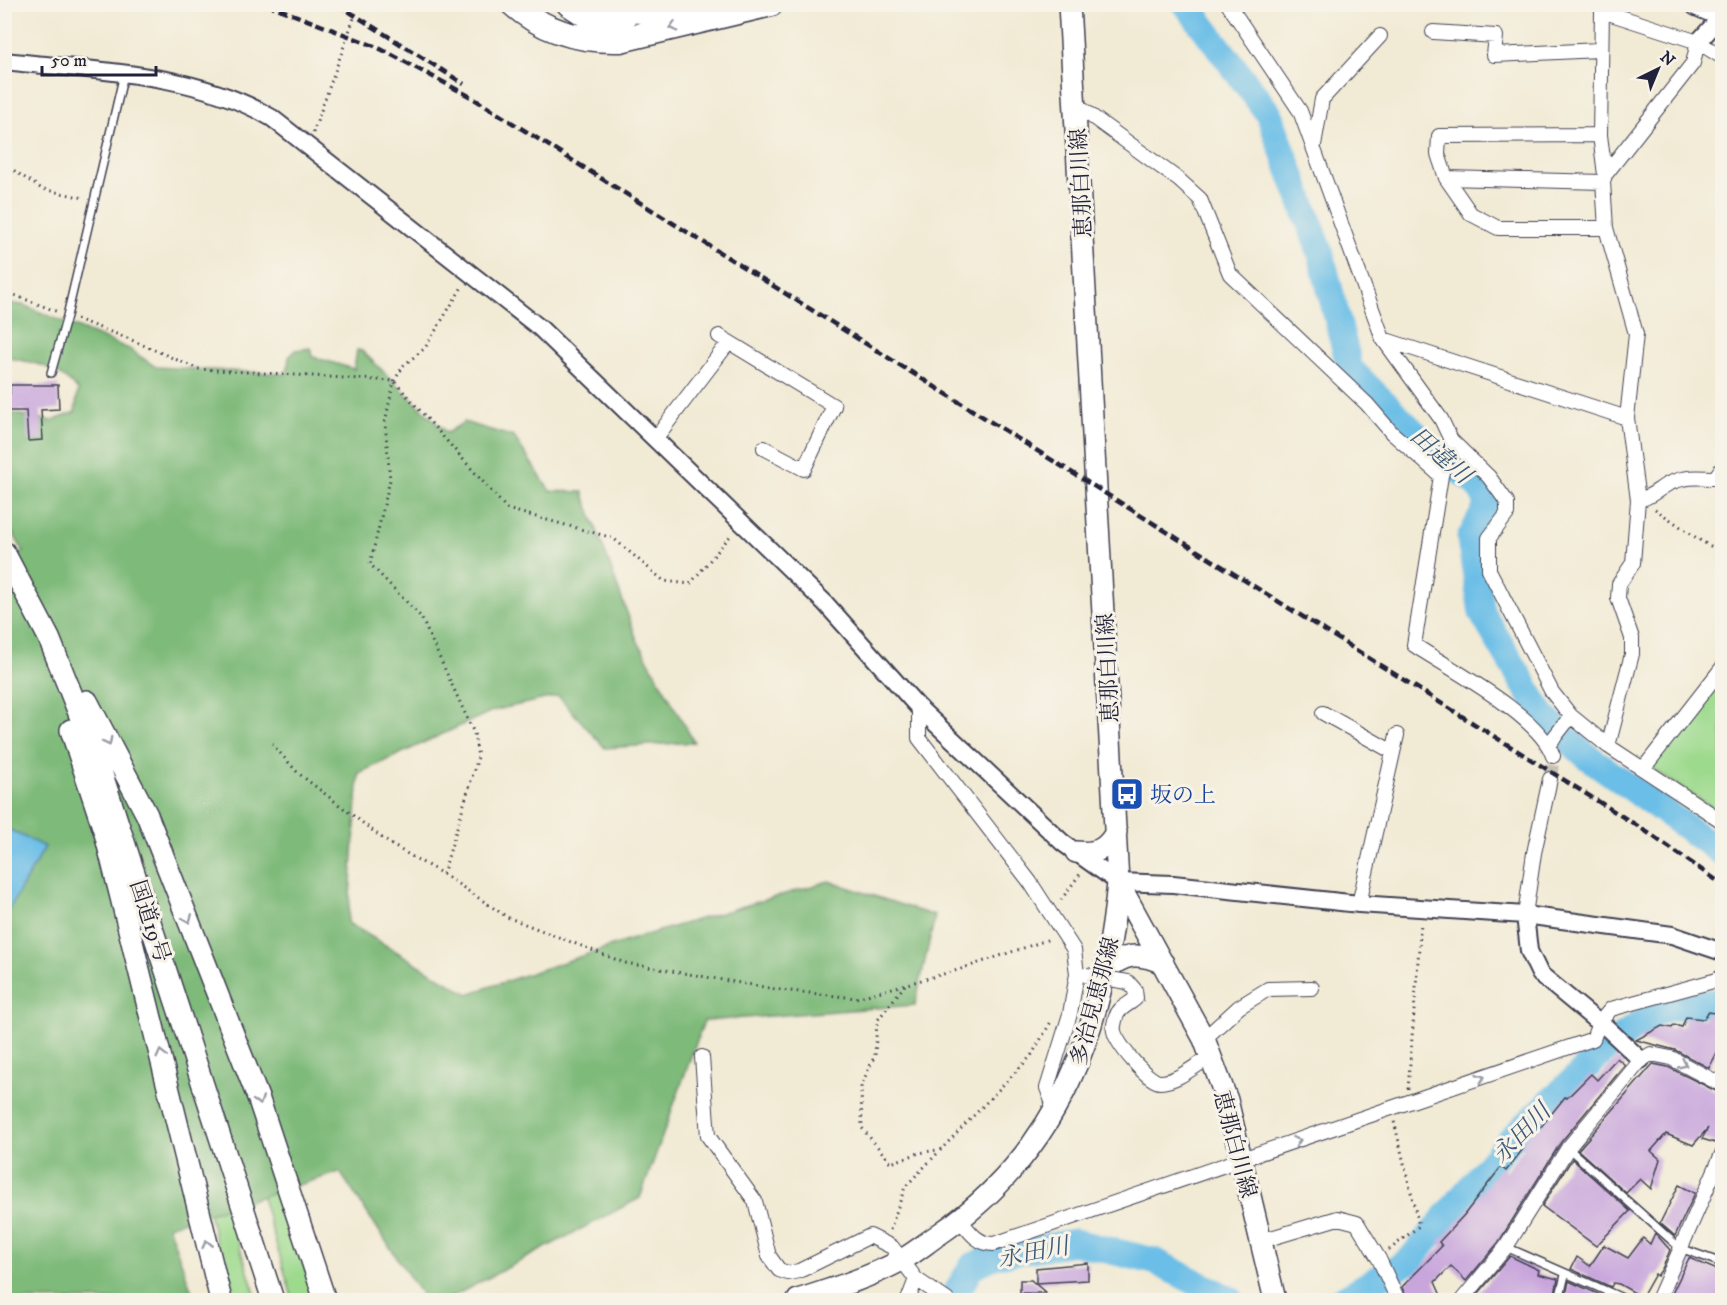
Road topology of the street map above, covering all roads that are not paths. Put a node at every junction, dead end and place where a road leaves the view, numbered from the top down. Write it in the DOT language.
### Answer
graph roads {
  1 [pos="513,4"];
  2 [pos="569,4"];
  3 [pos="602,4"];
  4 [pos="695,4"];
  5 [pos="771,4"];
  6 [pos="1069,4"];
  7 [pos="1228,4"];
  8 [pos="1698,4"];
  9 [pos="1722,15"];
  10 [pos="1433,32"];
  11 [pos="644,34"];
  12 [pos="1380,36"];
  13 [pos="1700,38"];
  14 [pos="1599,50"];
  15 [pos="1722,57"];
  16 [pos="4,61"];
  17 [pos="124,74"];
  18 [pos="1075,104"];
  19 [pos="1600,135"];
  20 [pos="1314,147"];
  21 [pos="1446,178"];
  22 [pos="1604,179"];
  23 [pos="1606,228"];
  24 [pos="1383,339"];
  25 [pos="51,373"];
  26 [pos="1627,418"];
  27 [pos="655,439"];
  28 [pos="1451,440"];
  29 [pos="764,448"];
  30 [pos="1722,468"];
  31 [pos="1441,476"];
  32 [pos="1642,499"];
  33 [pos="4,552"];
  34 [pos="4,569"];
  35 [pos="26,611"];
  36 [pos="49,638"];
  37 [pos="1722,668"];
  38 [pos="919,708"];
  39 [pos="1323,714"];
  40 [pos="1571,716"];
  41 [pos="1397,735"];
  42 [pos="1608,746"];
  43 [pos="1393,752"];
  44 [pos="1643,769"];
  45 [pos="1550,779"];
  46 [pos="1722,822"];
  47 [pos="1116,832"];
  48 [pos="1076,852"];
  49 [pos="1118,882"];
  50 [pos="1359,904"];
  51 [pos="1526,915"];
  52 [pos="1722,952"];
  53 [pos="1163,963"];
  54 [pos="1089,973"];
  55 [pos="1722,976"];
  56 [pos="1311,988"];
  57 [pos="1603,1025"];
  58 [pos="1207,1048"];
  59 [pos="702,1056"];
  60 [pos="1638,1058"];
  61 [pos="1722,1085"];
  62 [pos="1568,1148"];
  63 [pos="1722,1154"];
  64 [pos="1242,1160"];
  65 [pos="960,1220"];
  66 [pos="1261,1241"];
  67 [pos="1506,1247"];
  68 [pos="1680,1248"];
  69 [pos="901,1261"];
  70 [pos="1722,1263"];
  71 [pos="1565,1275"];
  72 [pos="916,1279"];
  73 [pos="944,1299"];
  74 [pos="221,1300"];
  75 [pos="265,1300"];
  76 [pos="273,1300"];
  77 [pos="325,1300"];
  78 [pos="798,1300"];
  79 [pos="908,1300"];
  80 [pos="1275,1300"];
  81 [pos="1398,1300"];
  82 [pos="1462,1300"];
  83 [pos="1559,1300"];
  84 [pos="1627,1300"];
  85 [pos="1658,1300"];
  1 -- 11 [label="highway"];
  2 -- 11 [label="highway"];
  3 -- 4 [label="highway"];
  5 -- 11 [label="highway, one-way"];
  6 -- 18 [label="main road, 恵那白川線"];
  7 -- 20 [label="street"];
  8 -- 9 [label="highway"];
  9 -- 13 [label="street"];
  10 -- 14 [label="street"];
  12 -- 20 [label="street"];
  13 -- 14 [label="street"];
  13 -- 15 [label="street"];
  13 -- 22 [label="street"];
  14 -- 19 [label="street"];
  16 -- 17 [label="street"];
  17 -- 25 [label="lane"];
  17 -- 27 [label="street"];
  18 -- 31 [label="street"];
  18 -- 47 [label="main road, 恵那白川線"];
  19 -- 21 [label="street"];
  19 -- 22 [label="street"];
  20 -- 24 [label="street"];
  21 -- 22 [label="street"];
  21 -- 23 [label="street"];
  22 -- 23 [label="street"];
  23 -- 26 [label="street"];
  24 -- 26 [label="street"];
  24 -- 28 [label="street"];
  26 -- 32 [label="street"];
  27 -- 29 [label="street"];
  27 -- 38 [label="street"];
  28 -- 31 [label="street"];
  28 -- 40 [label="street"];
  30 -- 32 [label="street"];
  31 -- 40 [label="street"];
  32 -- 42 [label="street"];
  33 -- 36 [label="main road, 国道19号"];
  34 -- 35 [label="main road, 国道19号"];
  74 -- 35 [label="main road, one-way"];
  35 -- 75 [label="main road, 国道19号"];
  36 -- 76 [label="main road, 国道19号"];
  36 -- 77 [label="main road, one-way"];
  37 -- 44 [label="street"];
  38 -- 48 [label="street"];
  38 -- 54 [label="street"];
  39 -- 43 [label="street"];
  40 -- 42 [label="street"];
  41 -- 43 [label="street"];
  42 -- 44 [label="street"];
  43 -- 50 [label="street"];
  44 -- 46 [label="street"];
  45 -- 51 [label="street"];
  47 -- 48 [label="main road"];
  47 -- 49 [label="main road, 恵那白川線"];
  48 -- 49 [label="street"];
  49 -- 50 [label="street"];
  49 -- 53 [label="main road, 恵那白川線"];
  49 -- 54 [label="main road, 多治見恵那線"];
  50 -- 51 [label="street"];
  51 -- 52 [label="street"];
  51 -- 57 [label="street"];
  53 -- 54 [label="main road"];
  53 -- 58 [label="main road, 恵那白川線"];
  54 -- 58 [label="street, bridge"];
  54 -- 65 [label="main road, 多治見恵那線"];
  55 -- 57 [label="street"];
  56 -- 58 [label="street"];
  57 -- 60 [label="street"];
  64 -- 57 [label="street, one-way"];
  58 -- 64 [label="main road, 恵那白川線"];
  59 -- 69 [label="street"];
  60 -- 61 [label="street, one-way"];
  60 -- 62 [label="street"];
  62 -- 67 [label="street"];
  62 -- 68 [label="lane"];
  63 -- 68 [label="street"];
  64 -- 65 [label="street"];
  64 -- 66 [label="main road, 恵那白川線"];
  65 -- 69 [label="main road, 多治見恵那線"];
  66 -- 80 [label="main road, 恵那白川線"];
  66 -- 81 [label="street"];
  67 -- 71 [label="lane"];
  67 -- 82 [label="street"];
  68 -- 70 [label="lane"];
  68 -- 85 [label="street"];
  69 -- 72 [label="street"];
  69 -- 78 [label="main road, 多治見恵那線"];
  71 -- 83 [label="lane"];
  71 -- 84 [label="lane"];
  72 -- 73 [label="street"];
  72 -- 79 [label="street"];
}
